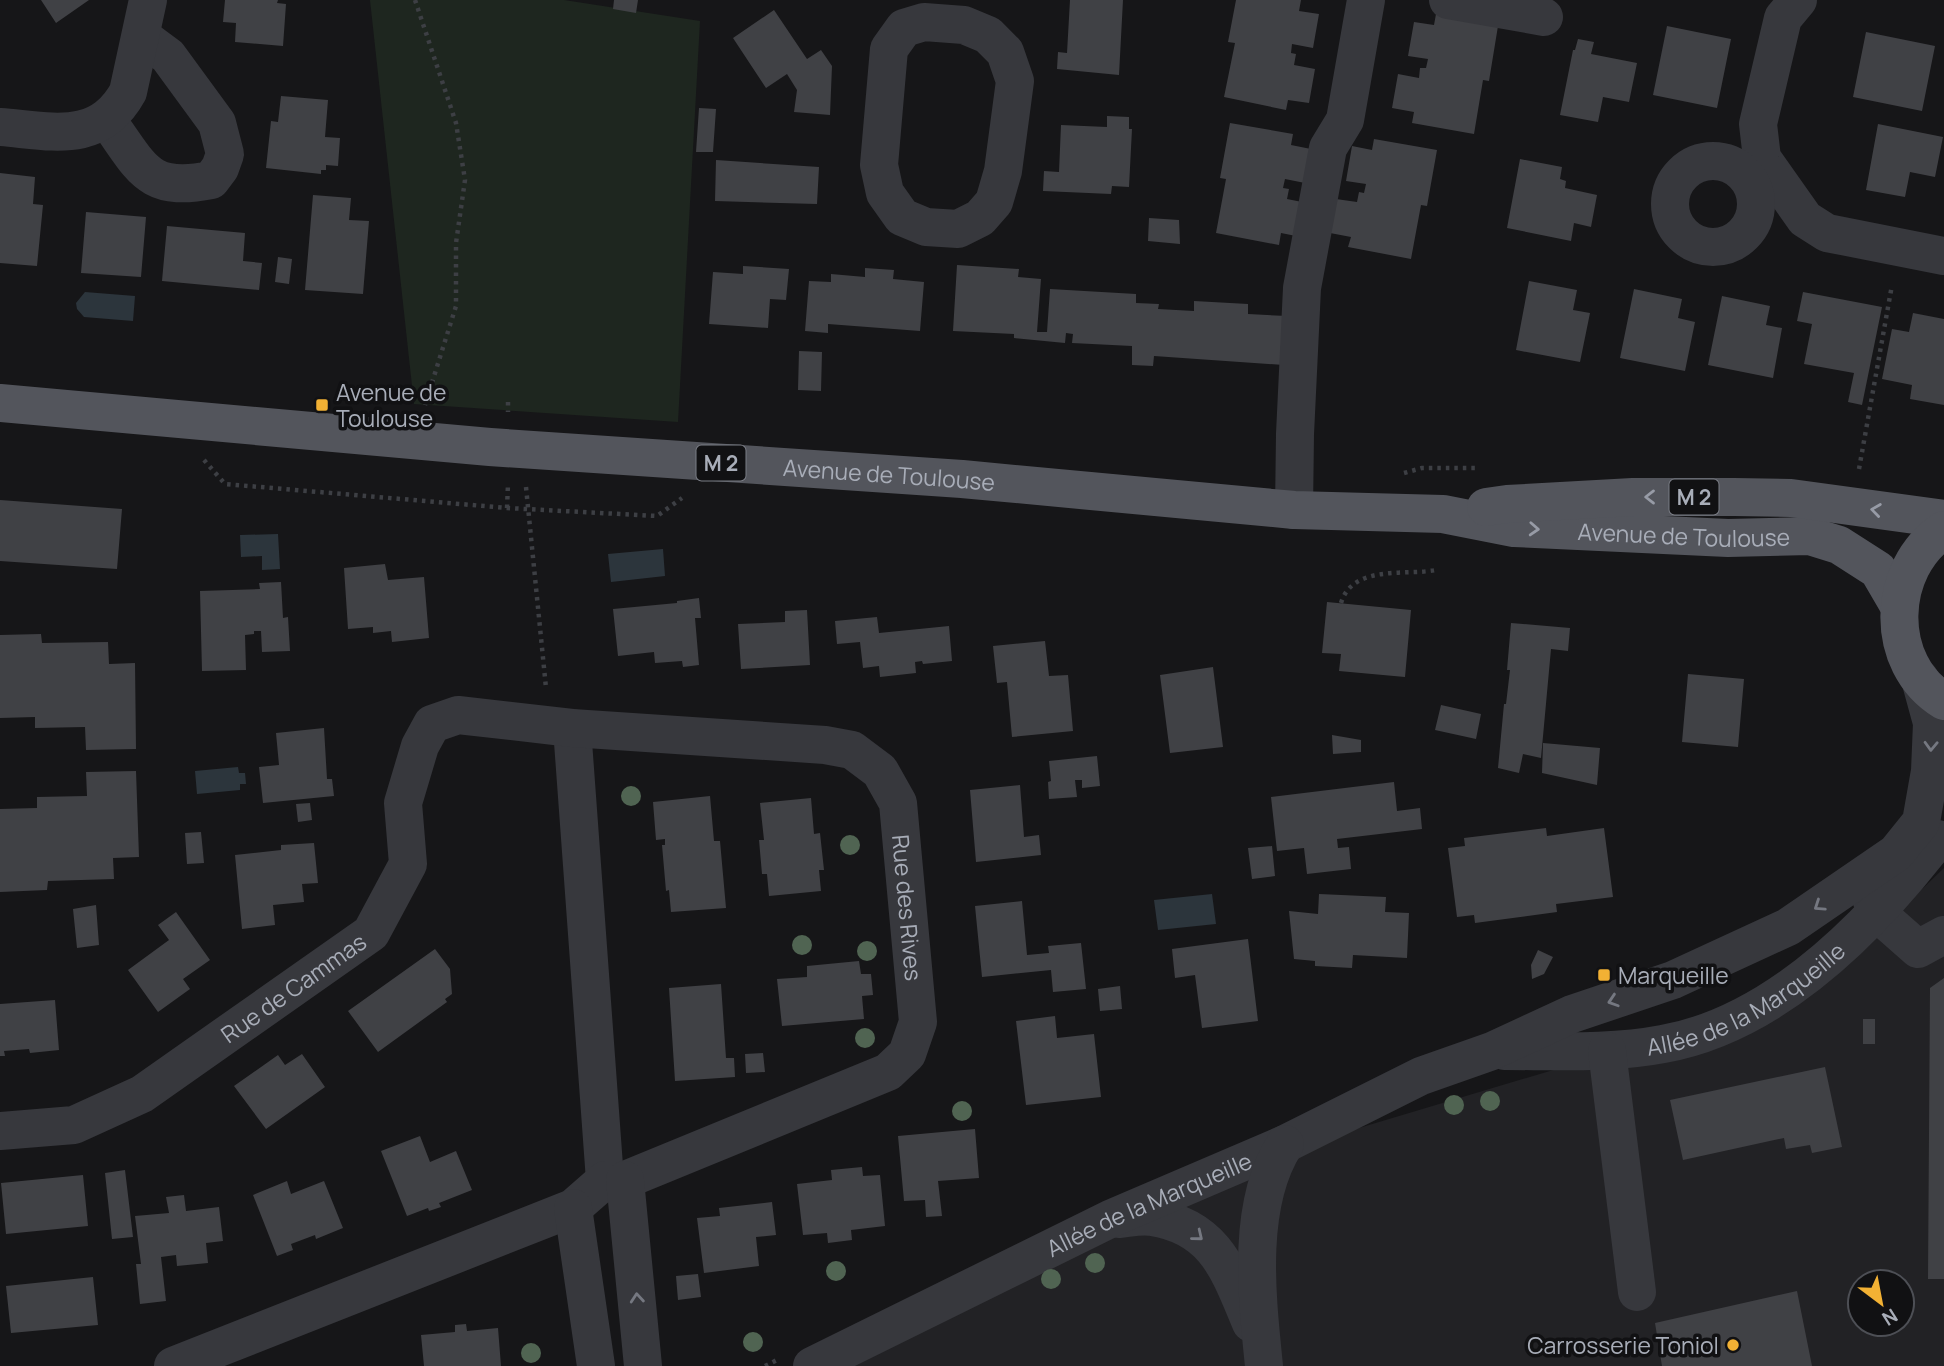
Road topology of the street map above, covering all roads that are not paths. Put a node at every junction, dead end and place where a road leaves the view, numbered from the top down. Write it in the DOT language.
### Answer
graph roads {
  1 [pos="1366,0"];
  2 [pos="1448,0"];
  3 [pos="1798,0"];
  4 [pos="896,14"];
  5 [pos="1544,17"];
  6 [pos="145,18"];
  7 [pos="107,120"];
  8 [pos="1758,124"];
  9 [pos="0,127"];
  10 [pos="1740,170"];
  11 [pos="1770,197"];
  12 [pos="1944,256"];
  13 [pos="0,403"];
  14 [pos="1294,510"];
  15 [pos="1443,514"];
  16 [pos="1944,519"];
  17 [pos="1944,530"];
  18 [pos="1899,606"];
  19 [pos="1932,690"];
  20 [pos="572,729"];
  21 [pos="1944,832"];
  22 [pos="1876,868"];
  23 [pos="1876,912"];
  24 [pos="1944,935"];
  25 [pos="1492,1051"];
  26 [pos="1607,1051"];
  27 [pos="0,1131"];
  28 [pos="1284,1144"];
  29 [pos="615,1180"];
  30 [pos="573,1209"];
  31 [pos="1110,1219"];
  32 [pos="1637,1292"];
  33 [pos="1264,1358"];
  34 [pos="173,1366"];
  35 [pos="596,1366"];
  36 [pos="643,1366"];
  37 [pos="812,1366"];
  1 -- 14 [label="street"];
  2 -- 5 [label="street"];
  3 -- 8 [label="street"];
  4 -- 4 [label="street"];
  6 -- 7 [label="street"];
  6 -- 7 [label="street"];
  7 -- 9 [label="street"];
  8 -- 10 [label="street"];
  8 -- 11 [label="street"];
  10 -- 11 [label="street"];
  10 -- 11 [label="street"];
  11 -- 12 [label="street"];
  13 -- 14 [label="main road, Avenue de Toulouse / M 2"];
  14 -- 15 [label="main road, Avenue de Toulouse / M 2"];
  16 -- 15 [label="main road, Avenue de Toulouse / M 2, one-way"];
  15 -- 18 [label="main road, Avenue de Toulouse / M 2, one-way"];
  17 -- 18 [label="main road"];
  18 -- 19 [label="main road"];
  19 -- 22 [label="street, Allée de la Marqueille, one-way"];
  20 -- 27 [label="street, Rue de Cammas"];
  20 -- 29 [label="street"];
  20 -- 29 [label="street, Rue des Rives"];
  21 -- 23 [label="street, Allée de la Marqueille"];
  22 -- 23 [label="street"];
  22 -- 25 [label="street, Allée de la Marqueille, one-way"];
  23 -- 24 [label="street"];
  23 -- 26 [label="street, Allée de la Marqueille"];
  25 -- 26 [label="street, Allée de la Marqueille"];
  25 -- 28 [label="street, Allée de la Marqueille"];
  26 -- 32 [label="street"];
  28 -- 31 [label="street, Allée de la Marqueille"];
  28 -- 33 [label="street"];
  29 -- 30 [label="street"];
  36 -- 29 [label="street, one-way"];
  30 -- 34 [label="street"];
  30 -- 35 [label="street"];
  31 -- 33 [label="street, one-way"];
  31 -- 37 [label="street, Allée de la Marqueille"];
}
